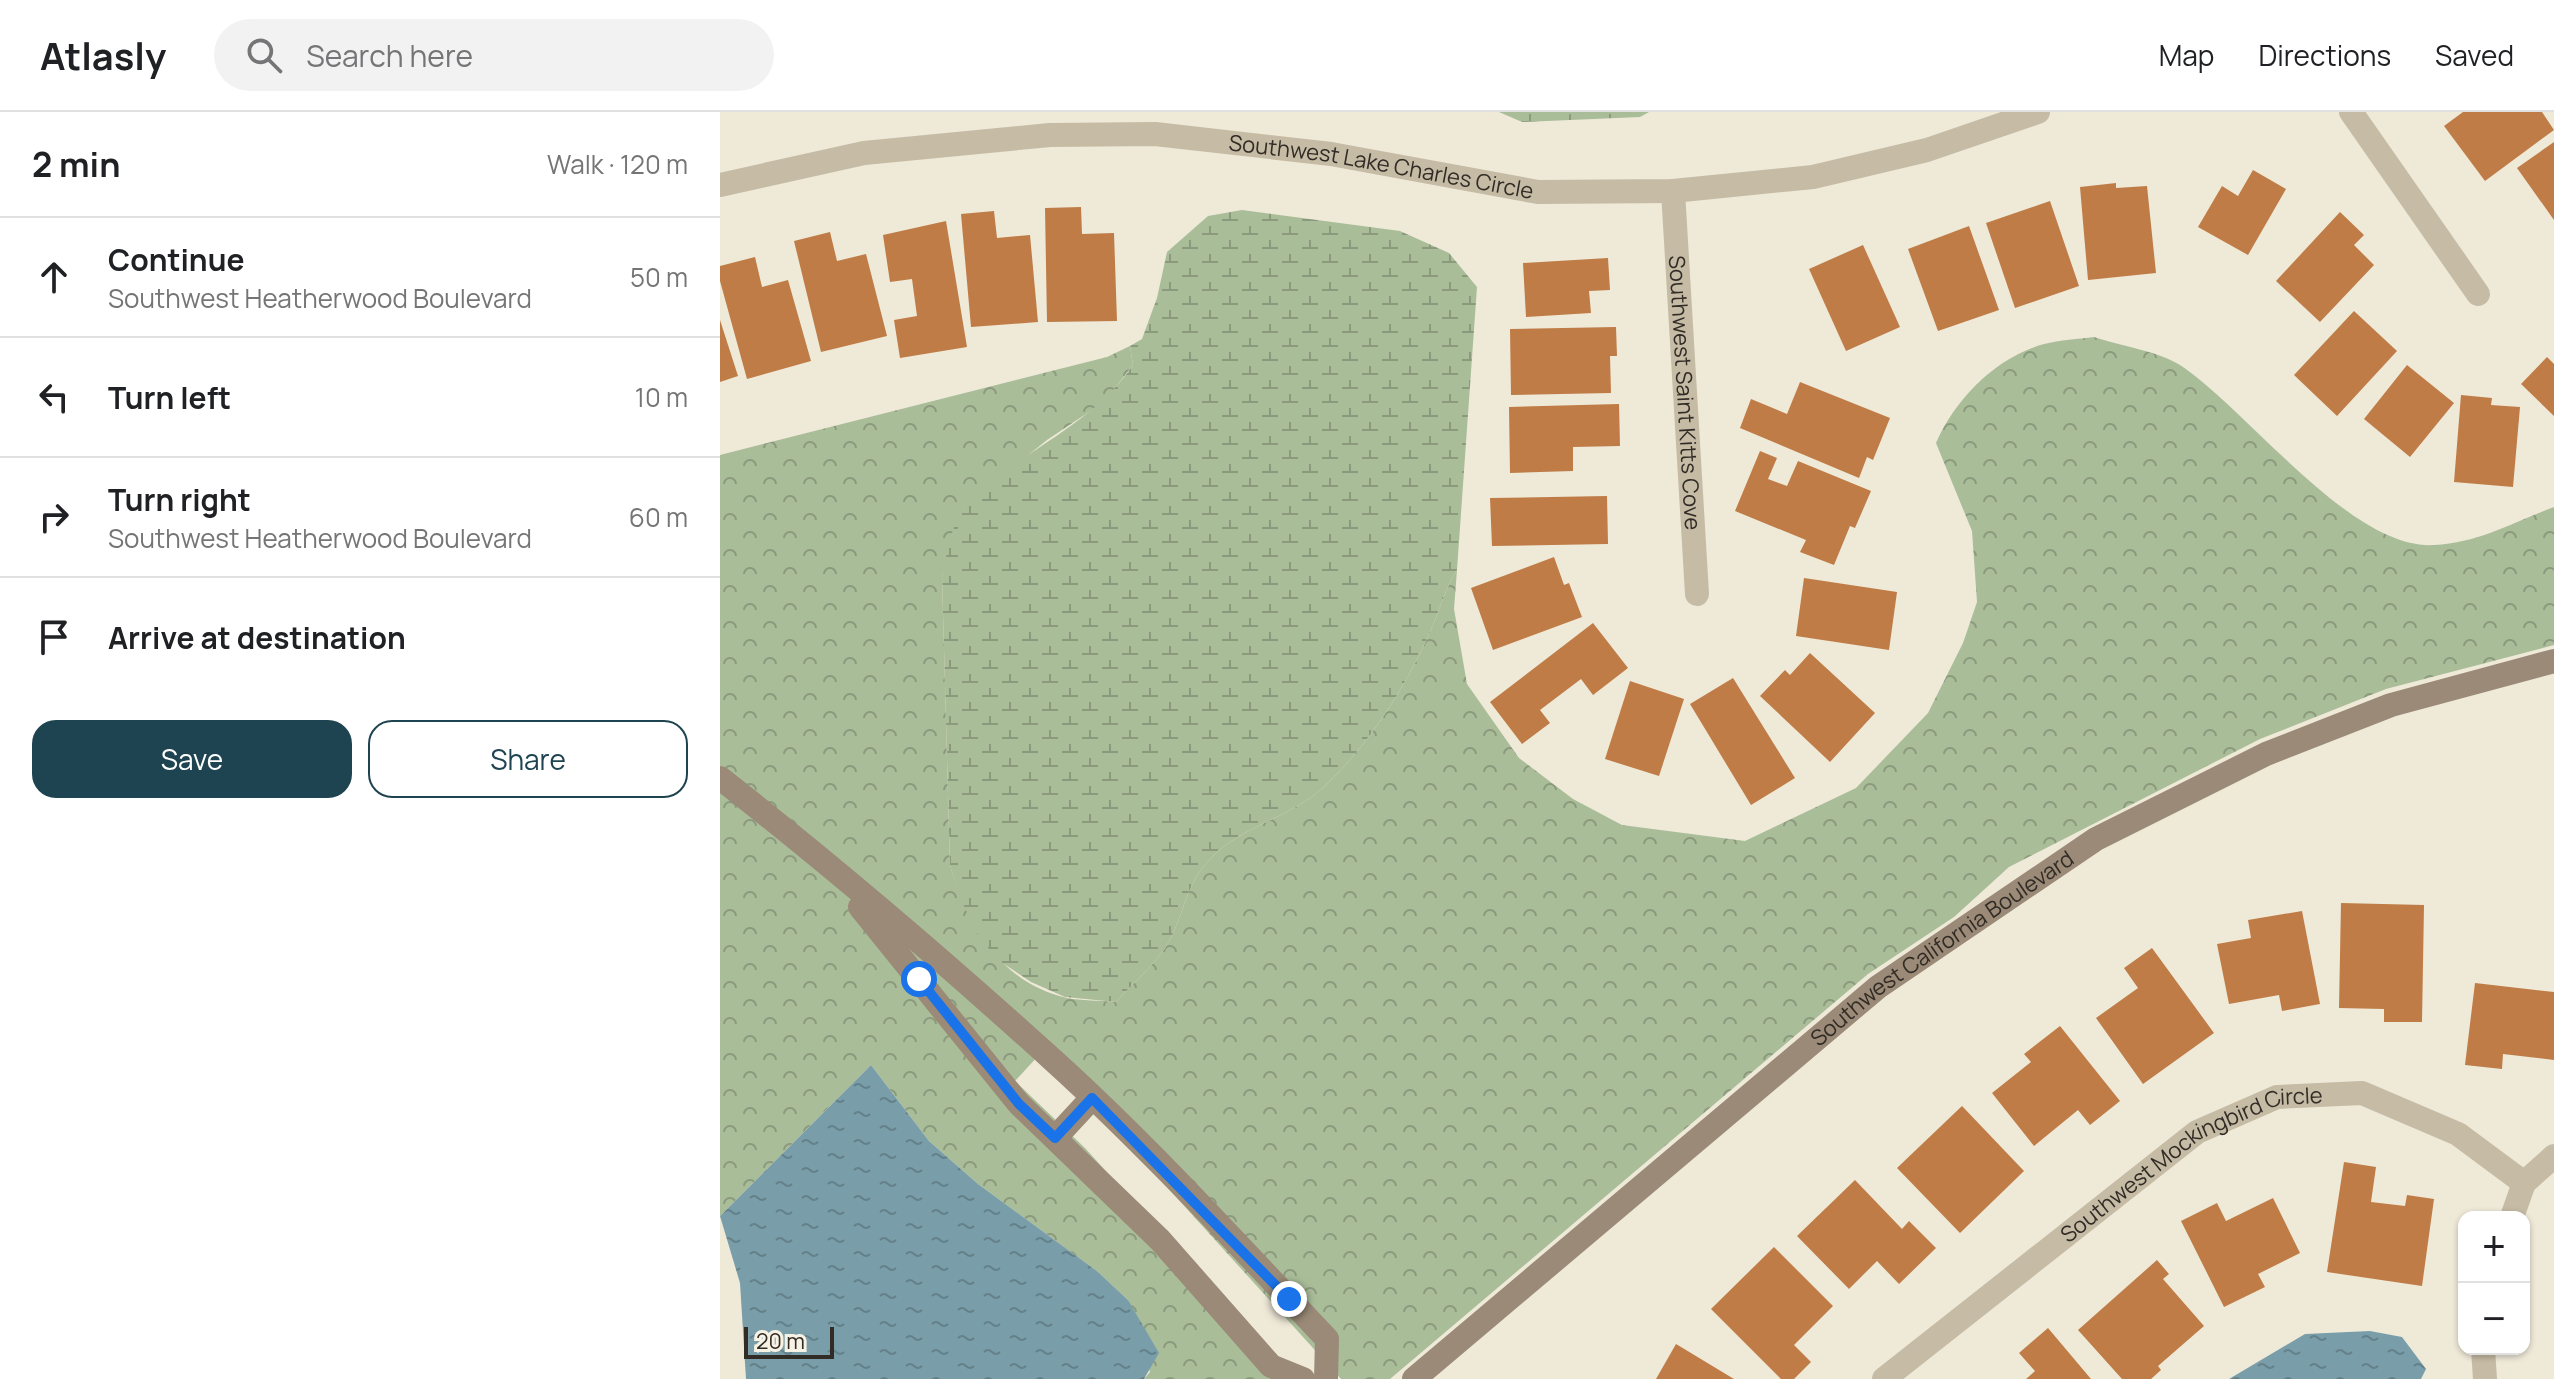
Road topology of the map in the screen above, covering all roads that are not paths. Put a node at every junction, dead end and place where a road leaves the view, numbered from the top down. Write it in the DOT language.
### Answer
graph roads {
  1 [pos="2038,112"];
  2 [pos="2351,112"];
  3 [pos="1157,123"];
  4 [pos="720,185"];
  5 [pos="1673,191"];
  6 [pos="2478,294"];
  7 [pos="1697,594"];
  8 [pos="2554,661"];
  9 [pos="720,778"];
  10 [pos="818,855"];
  11 [pos="1092,1098"];
  12 [pos="1055,1138"];
  13 [pos="2554,1156"];
  14 [pos="2524,1183"];
  15 [pos="2514,1211"];
  16 [pos="2483,1355"];
  17 [pos="1303,1379"];
  18 [pos="1326,1379"];
  19 [pos="1414,1379"];
  20 [pos="1884,1379"];
  21 [pos="2485,1379"];
  1 -- 5 [label="street, Southwest Lake Charles Circle"];
  2 -- 6 [label="street"];
  3 -- 4 [label="street, Southwest Lake Charles Circle"];
  3 -- 5 [label="street, Southwest Lake Charles Circle"];
  5 -- 7 [label="street, Southwest Saint Kitts Cove"];
  8 -- 19 [label="street, Southwest California Boulevard"];
  9 -- 10 [label="street"];
  10 -- 11 [label="street"];
  10 -- 12 [label="street"];
  11 -- 12 [label="street"];
  11 -- 18 [label="street"];
  12 -- 17 [label="street"];
  13 -- 14 [label="street"];
  14 -- 15 [label="street"];
  14 -- 20 [label="street, Southwest Mockingbird Circle"];
  16 -- 21 [label="street"];
}
